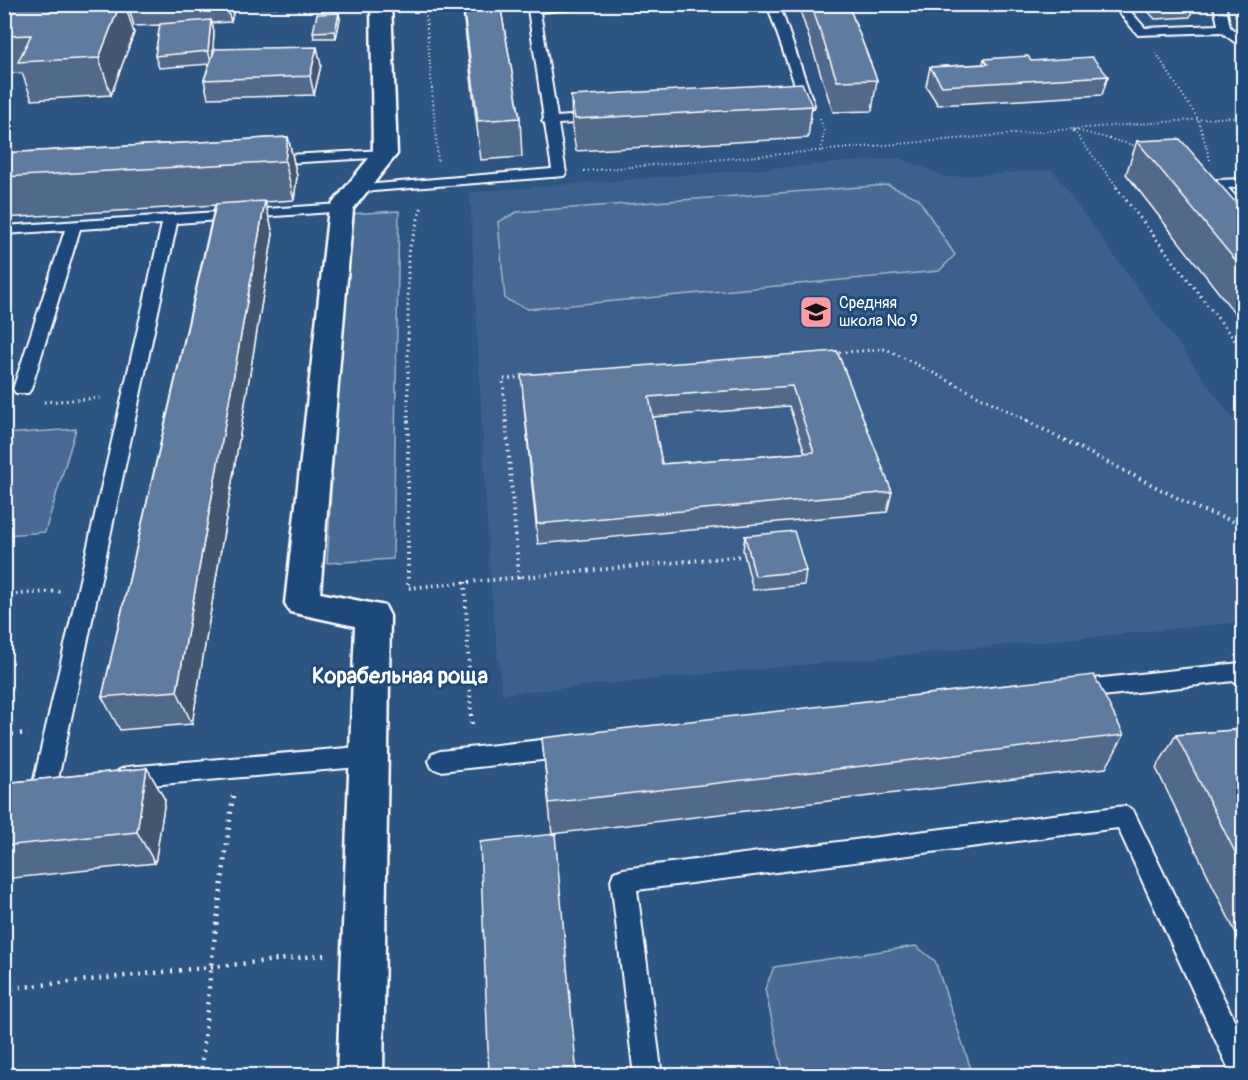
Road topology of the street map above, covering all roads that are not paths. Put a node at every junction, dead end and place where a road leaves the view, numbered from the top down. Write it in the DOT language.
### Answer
graph roads {
  1 [pos="381,4"];
  2 [pos="773,4"];
  3 [pos="1117,4"];
  4 [pos="1225,4"];
  5 [pos="596,5"];
  6 [pos="1224,28"];
  7 [pos="1244,46"];
  8 [pos="796,106"];
  9 [pos="608,117"];
  10 [pos="549,121"];
  11 [pos="385,154"];
  12 [pos="254,161"];
  13 [pos="1244,183"];
  14 [pos="347,199"];
  15 [pos="1244,216"];
  16 [pos="170,220"];
  17 [pos="74,226"];
  18 [pos="4,230"];
  19 [pos="22,389"];
  20 [pos="1242,673"];
  21 [pos="1051,693"];
  22 [pos="591,744"];
  23 [pos="370,756"];
  24 [pos="440,761"];
  25 [pos="101,779"];
  26 [pos="45,784"];
  27 [pos="1244,1071"];
  28 [pos="360,1076"];
  29 [pos="648,1076"];
  1 -- 11 [label="street"];
  2 -- 8 [label="lane"];
  3 -- 6 [label="lane"];
  4 -- 6 [label="lane"];
  5 -- 10 [label="lane"];
  6 -- 7 [label="lane"];
  9 -- 10 [label="lane"];
  10 -- 14 [label="lane"];
  11 -- 12 [label="lane"];
  11 -- 14 [label="street"];
  13 -- 15 [label="lane"];
  14 -- 16 [label="lane"];
  14 -- 23 [label="street"];
  16 -- 17 [label="lane"];
  16 -- 26 [label="lane"];
  17 -- 18 [label="lane"];
  17 -- 19 [label="lane"];
  20 -- 21 [label="lane"];
  22 -- 24 [label="lane"];
  23 -- 25 [label="lane"];
  23 -- 28 [label="street"];
  27 -- 29 [label="lane"];
}
